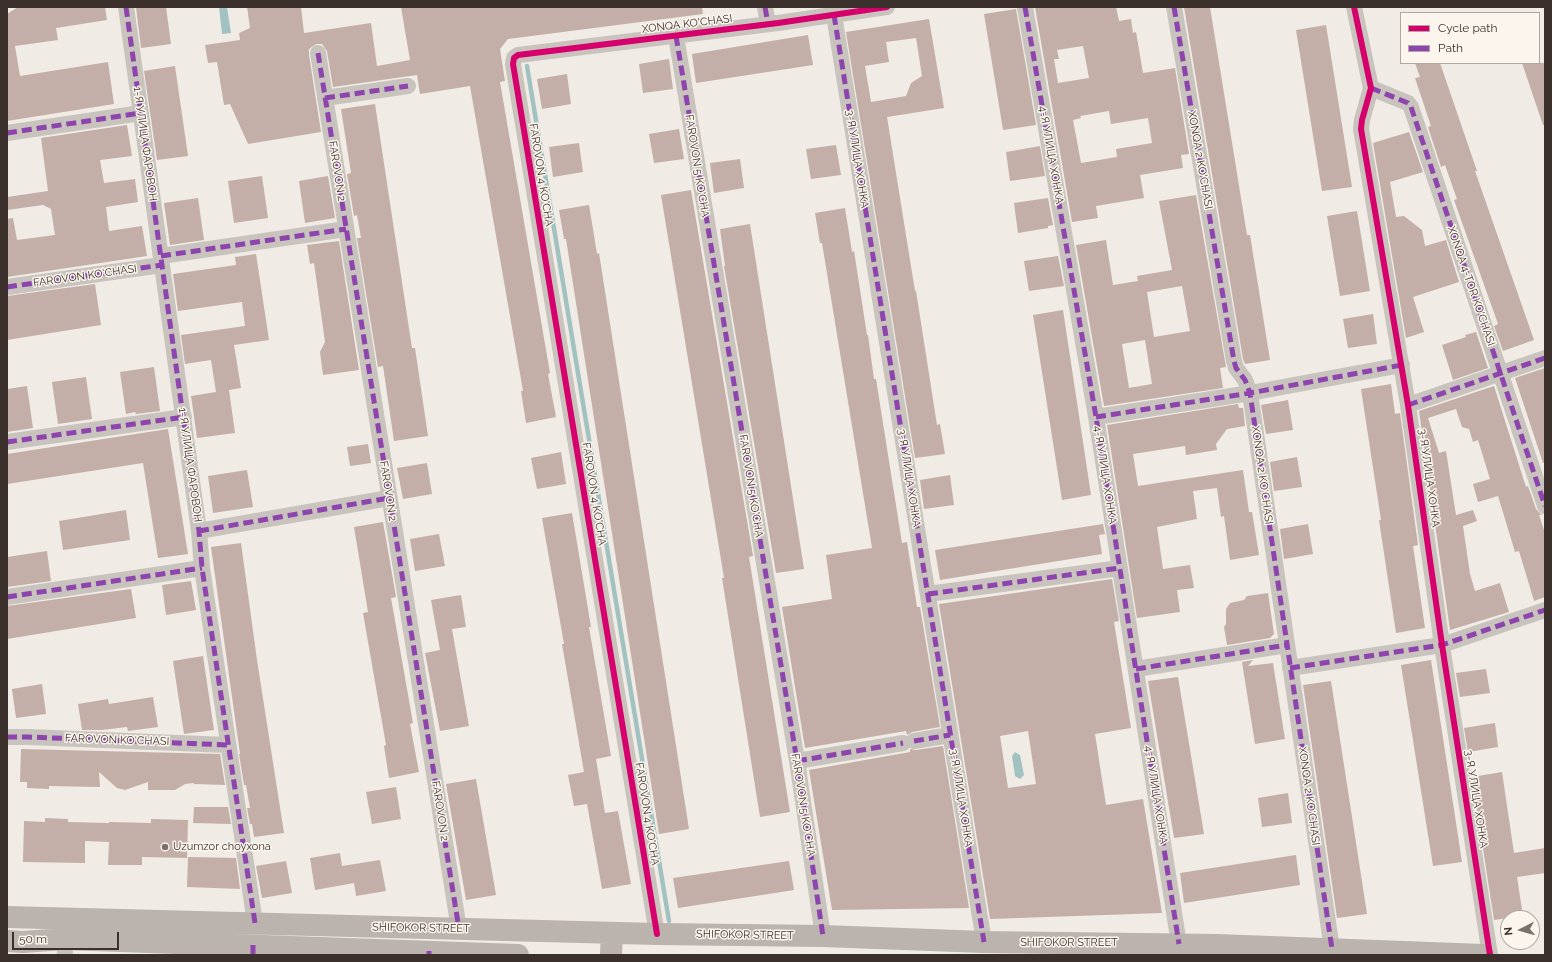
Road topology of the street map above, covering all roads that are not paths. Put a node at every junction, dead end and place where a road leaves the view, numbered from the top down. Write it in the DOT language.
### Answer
graph roads {
  1 [pos="126,7"];
  2 [pos="765,7"];
  3 [pos="887,7"];
  4 [pos="1025,7"];
  5 [pos="1174,7"];
  6 [pos="1354,7"];
  7 [pos="834,15"];
  8 [pos="768,24"];
  9 [pos="676,36"];
  10 [pos="318,53"];
  11 [pos="514,58"];
  12 [pos="408,86"];
  13 [pos="1371,88"];
  14 [pos="325,98"];
  15 [pos="141,113"];
  16 [pos="7,134"];
  17 [pos="346,230"];
  18 [pos="162,261"];
  19 [pos="7,287"];
  20 [pos="1545,358"];
  21 [pos="1402,365"];
  22 [pos="1500,373"];
  23 [pos="1250,393"];
  24 [pos="1408,406"];
  25 [pos="184,417"];
  26 [pos="1096,417"];
  27 [pos="7,442"];
  28 [pos="390,498"];
  29 [pos="1545,506"];
  30 [pos="199,531"];
  31 [pos="202,568"];
  32 [pos="1120,568"];
  33 [pos="928,594"];
  34 [pos="7,597"];
  35 [pos="1545,610"];
  36 [pos="1287,645"];
  37 [pos="1442,645"];
  38 [pos="1290,668"];
  39 [pos="1136,669"];
  40 [pos="950,735"];
  41 [pos="7,737"];
  42 [pos="228,744"];
  43 [pos="797,761"];
  44 [pos="7,917"];
  45 [pos="254,924"];
  46 [pos="459,929"];
  47 [pos="612,933"];
  48 [pos="657,934"];
  49 [pos="823,936"];
  50 [pos="7,942"];
  51 [pos="984,942"];
  52 [pos="1179,944"];
  53 [pos="64,947"];
  54 [pos="1332,949"];
  55 [pos="253,950"];
  56 [pos="1280,951"];
  57 [pos="429,953"];
  58 [pos="518,955"];
  59 [pos="611,955"];
  60 [pos="1483,955"];
  61 [pos="1490,955"];
  1 -- 15 [label="street, 1-Я УЛИЦА ФАРОВОН"];
  2 -- 8 [label="street"];
  3 -- 7 [label="street, XONQA KO'CHASI"];
  4 -- 26 [label="street, 4-Я УЛИЦА ХОНКА"];
  5 -- 23 [label="street, XONQA 2 KO'CHASI"];
  6 -- 13 [label="street, 3-Я УЛИЦА ХОНКА"];
  7 -- 8 [label="street, XONQA KO'CHASI"];
  7 -- 33 [label="street, 3-Я УЛИЦА ХОНКА"];
  8 -- 9 [label="street, XONQA KO'CHASI"];
  9 -- 11 [label="street, XONQA KO'CHASI"];
  9 -- 43 [label="street, FAROVON 5 KO'CHA"];
  10 -- 14 [label="street, FAROVON 2"];
  11 -- 48 [label="street, FAROVON 4 KO'CHA"];
  12 -- 14 [label="street"];
  13 -- 21 [label="street, 3-Я УЛИЦА ХОНКА"];
  13 -- 22 [label="street, XONQA 4-TOR KO'CHASI"];
  14 -- 17 [label="street, FAROVON 2"];
  15 -- 16 [label="street"];
  15 -- 18 [label="street, 1-Я УЛИЦА ФАРОВОН"];
  17 -- 18 [label="street, FAROVON KO'CHASI"];
  17 -- 28 [label="street, FAROVON 2"];
  18 -- 19 [label="street, FAROVON KO'CHASI"];
  18 -- 25 [label="street, 1-Я УЛИЦА ФАРОВОН"];
  20 -- 22 [label="street"];
  21 -- 23 [label="street"];
  21 -- 24 [label="street, 3-Я УЛИЦА ХОНКА"];
  22 -- 24 [label="street"];
  22 -- 29 [label="street, XONQA 4-TOR KO'CHASI"];
  23 -- 26 [label="street"];
  23 -- 36 [label="street, XONQA 2 KO'CHASI"];
  24 -- 37 [label="street, 3-Я УЛИЦА ХОНКА"];
  25 -- 27 [label="street"];
  25 -- 30 [label="street, 1-Я УЛИЦА ФАРОВОН"];
  26 -- 32 [label="street, 4-Я УЛИЦА ХОНКА"];
  28 -- 30 [label="street"];
  28 -- 46 [label="street, FAROVON 2"];
  30 -- 31 [label="street, 1-Я УЛИЦА ФАРОВОН"];
  31 -- 34 [label="street"];
  31 -- 42 [label="street, 1-Я УЛИЦА ФАРОВОН"];
  32 -- 33 [label="street"];
  32 -- 39 [label="street, 4-Я УЛИЦА ХОНКА"];
  33 -- 40 [label="street, 3-Я УЛИЦА ХОНКА"];
  35 -- 37 [label="street"];
  36 -- 38 [label="street, XONQA 2 KO'CHASI"];
  36 -- 39 [label="street"];
  37 -- 38 [label="street"];
  37 -- 61 [label="street, 3-Я УЛИЦА ХОНКА"];
  38 -- 54 [label="street, XONQA 2 KO'CHASI"];
  39 -- 52 [label="street, 4-Я УЛИЦА ХОНКА"];
  40 -- 43 [label="street"];
  40 -- 51 [label="street, 3-Я УЛИЦА ХОНКА"];
  41 -- 42 [label="street, FAROVON KO'CHASI"];
  42 -- 45 [label="street, 1-Я УЛИЦА ФАРОВОН"];
  43 -- 49 [label="street, FAROVON 5 KO'CHA"];
  44 -- 45 [label="main road, SHIFOKOR STREET"];
  45 -- 46 [label="main road, SHIFOKOR STREET"];
  46 -- 47 [label="main road, SHIFOKOR STREET"];
  47 -- 48 [label="main road, SHIFOKOR STREET"];
  47 -- 59 [label="main road"];
  48 -- 49 [label="main road, SHIFOKOR STREET"];
  49 -- 51 [label="main road, SHIFOKOR STREET"];
  50 -- 53 [label="main road, SHIFOKOR STREET"];
  51 -- 52 [label="main road, SHIFOKOR STREET"];
  52 -- 56 [label="main road, SHIFOKOR STREET"];
  53 -- 55 [label="main road, SHIFOKOR STREET"];
  54 -- 56 [label="main road, SHIFOKOR STREET"];
  54 -- 60 [label="main road, SHIFOKOR STREET"];
  55 -- 57 [label="main road, SHIFOKOR STREET"];
  57 -- 58 [label="main road, SHIFOKOR STREET"];
}
